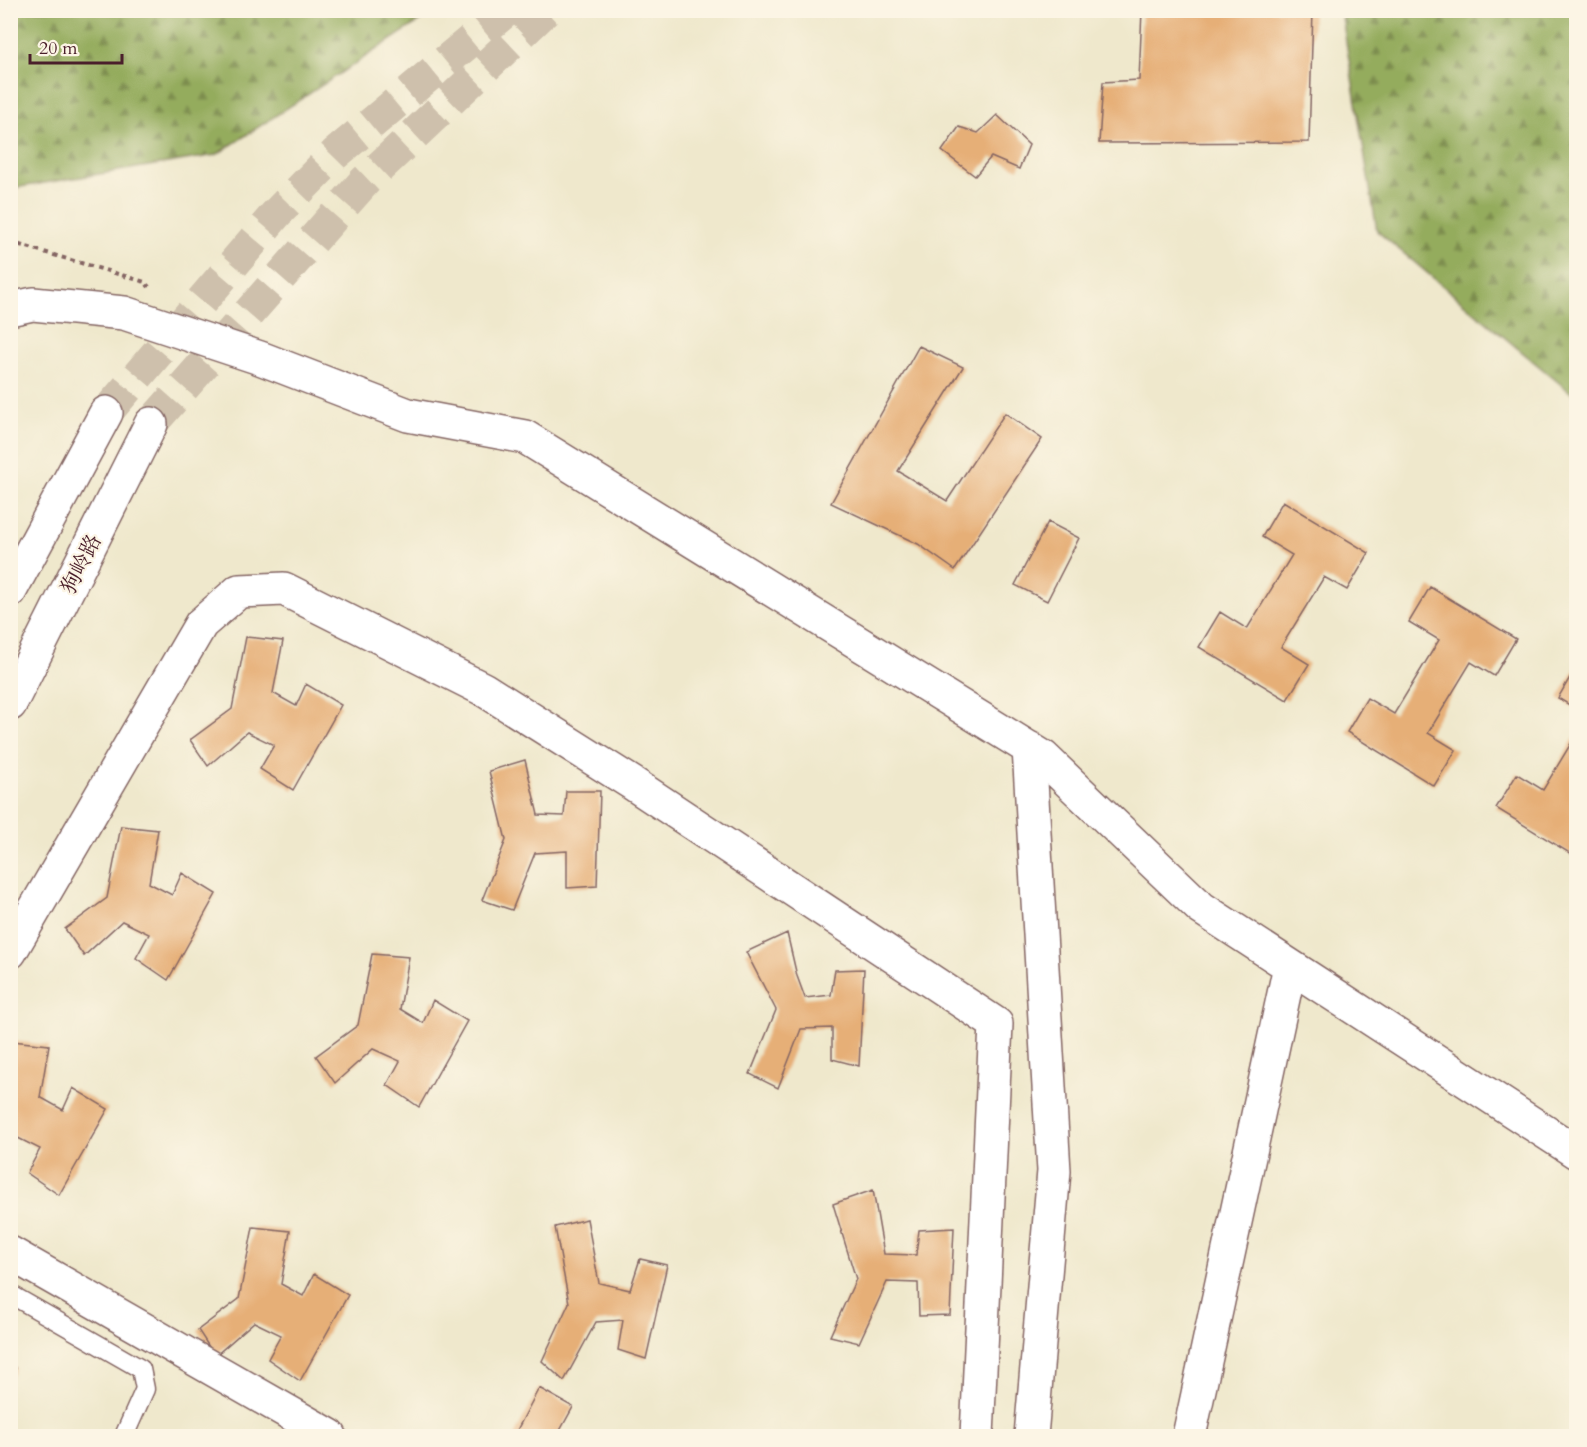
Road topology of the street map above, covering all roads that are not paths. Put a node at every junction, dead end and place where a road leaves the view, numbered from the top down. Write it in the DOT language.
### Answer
graph roads {
  1 [pos="10,309"];
  2 [pos="106,413"];
  3 [pos="151,424"];
  4 [pos="10,591"];
  5 [pos="10,704"];
  6 [pos="1029,748"];
  7 [pos="10,952"];
  8 [pos="1290,966"];
  9 [pos="1576,1152"];
  10 [pos="10,1252"];
  11 [pos="10,1294"];
  12 [pos="124,1437"];
  13 [pos="330,1437"];
  14 [pos="977,1437"];
  15 [pos="1030,1437"];
  16 [pos="1189,1437"];
  1 -- 6 [label="street"];
  2 -- 4 [label="street"];
  3 -- 5 [label="street, 狗岭路"];
  6 -- 8 [label="street"];
  6 -- 15 [label="street"];
  7 -- 14 [label="street"];
  8 -- 9 [label="street"];
  8 -- 16 [label="street"];
  10 -- 13 [label="street"];
  11 -- 12 [label="lane"];
}
